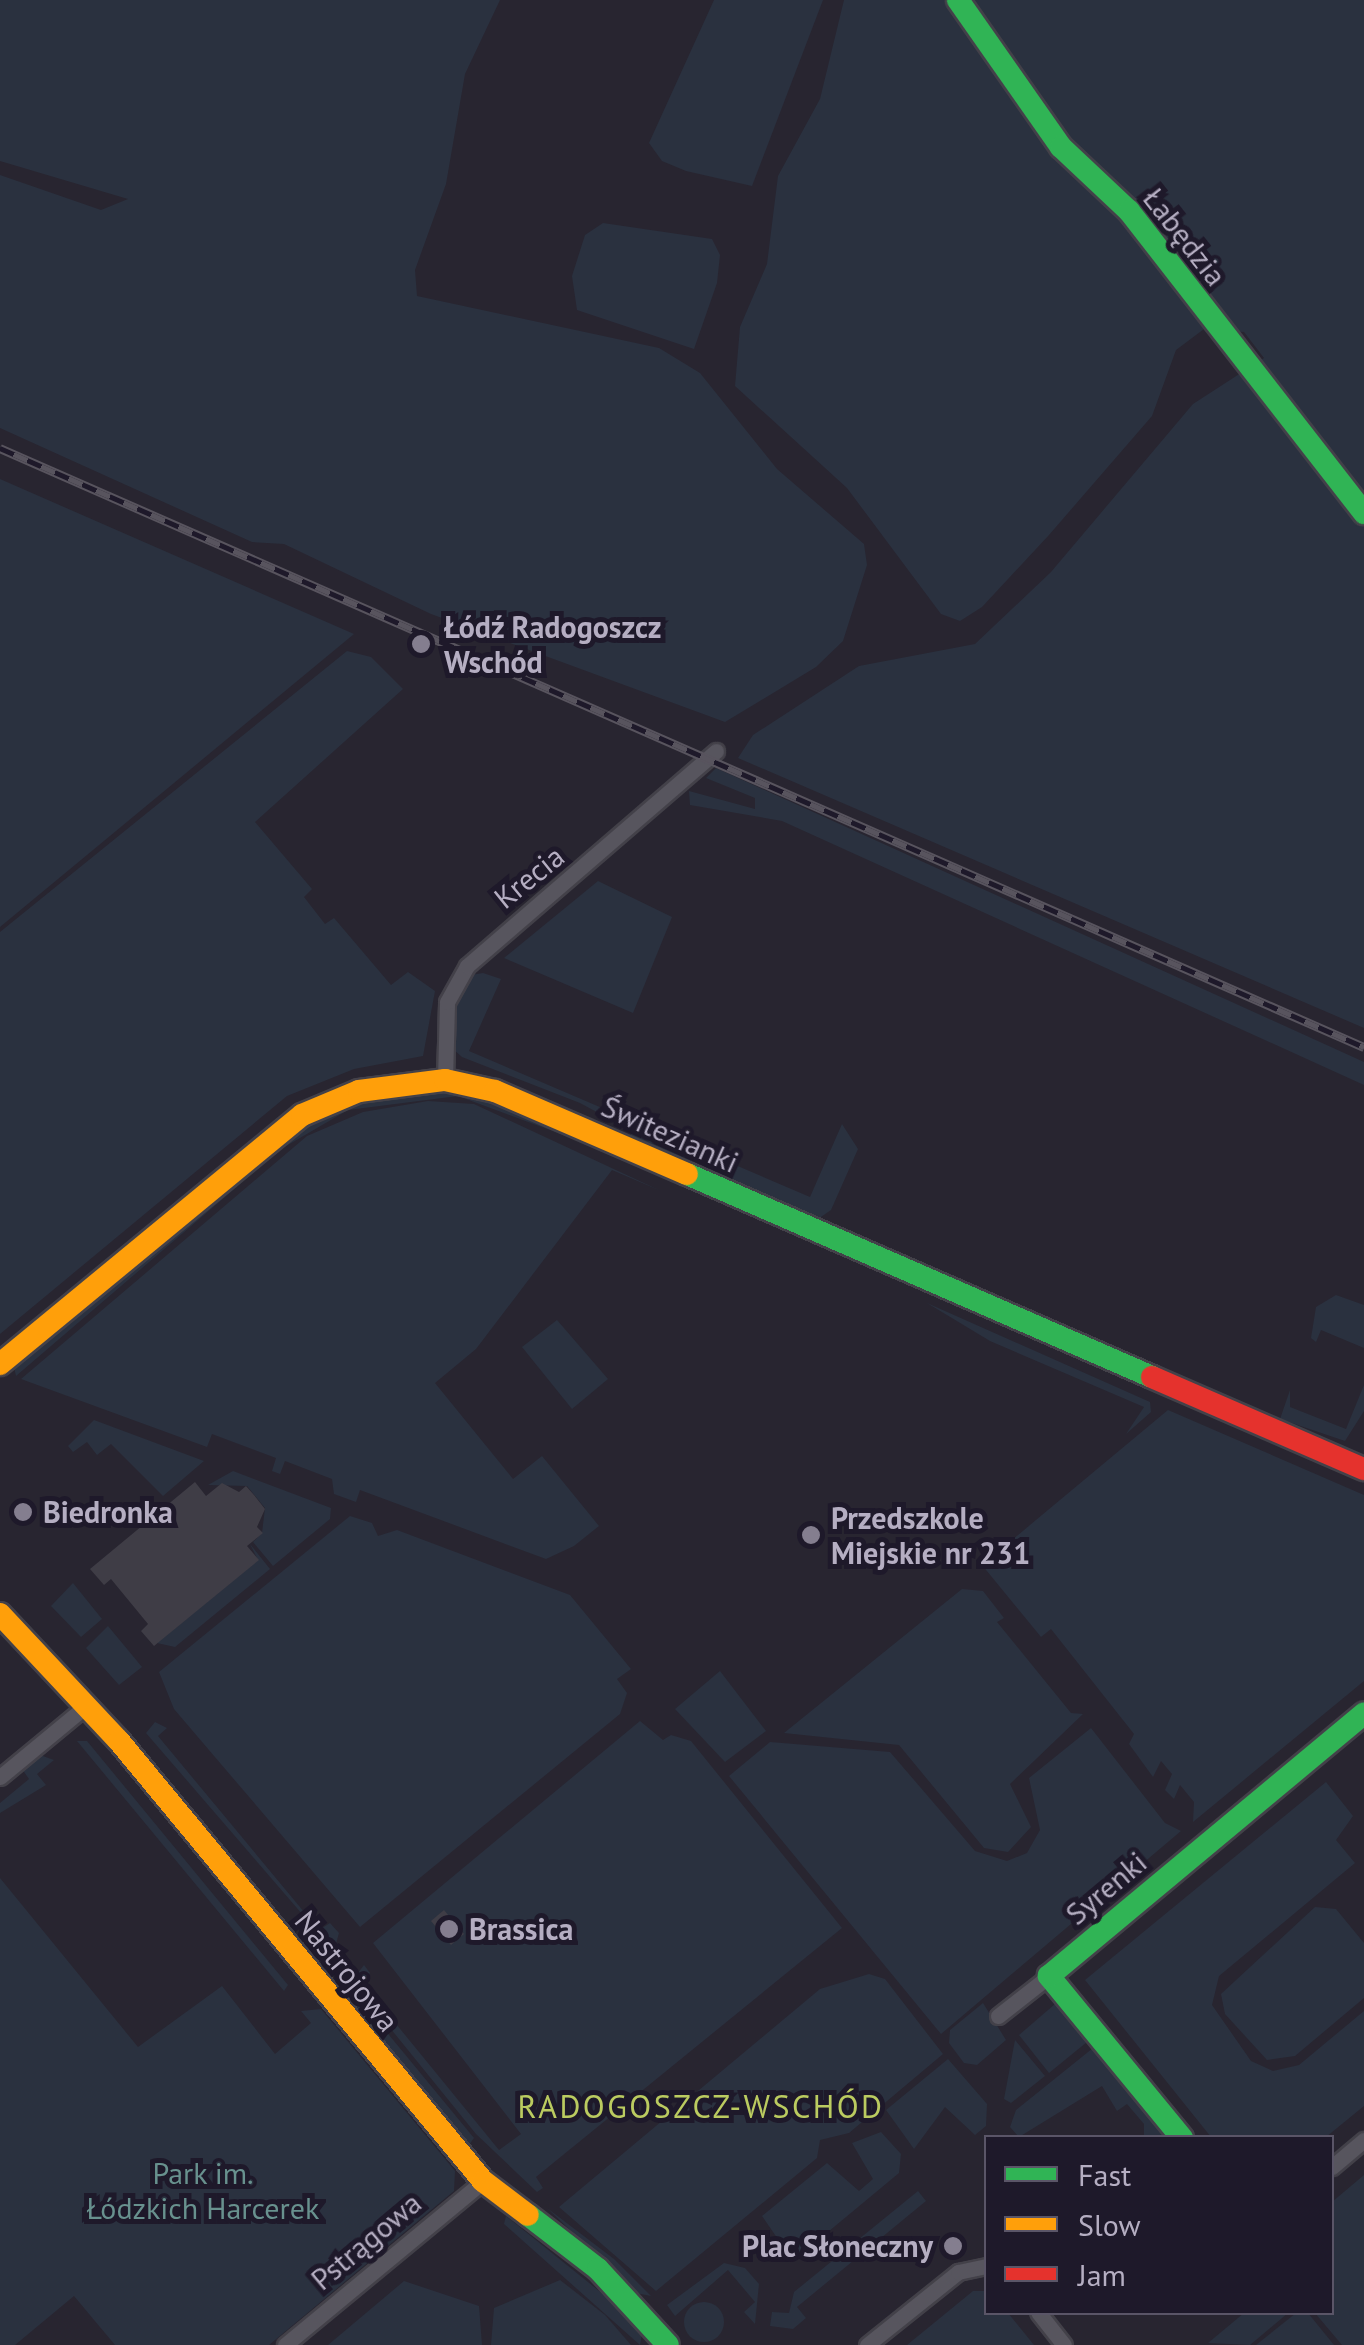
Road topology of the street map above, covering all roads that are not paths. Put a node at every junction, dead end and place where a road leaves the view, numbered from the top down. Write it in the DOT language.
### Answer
graph roads {
  1 [pos="958,0"];
  2 [pos="1364,513"];
  3 [pos="716,751"];
  4 [pos="444,1080"];
  5 [pos="0,1364"];
  6 [pos="1364,1469"];
  7 [pos="0,1614"];
  8 [pos="88,1705"];
  9 [pos="1364,1714"];
  10 [pos="0,1776"];
  11 [pos="1048,1976"];
  12 [pos="998,2016"];
  13 [pos="1180,2135"];
  14 [pos="1364,2140"];
  15 [pos="1334,2165"];
  16 [pos="484,2181"];
  17 [pos="984,2266"];
  18 [pos="1040,2315"];
  19 [pos="285,2345"];
  20 [pos="668,2345"];
  21 [pos="867,2345"];
  22 [pos="1064,2345"];
  1 -- 2 [label="street, Łabędzia"];
  3 -- 4 [label="street, Krecia"];
  4 -- 5 [label="street, Świtezianki"];
  4 -- 6 [label="street, Świtezianki"];
  7 -- 8 [label="street, Nastrojowa"];
  8 -- 10 [label="street"];
  8 -- 16 [label="street, Nastrojowa"];
  9 -- 11 [label="street, Syrenki"];
  11 -- 12 [label="street"];
  11 -- 13 [label="street"];
  14 -- 15 [label="street"];
  16 -- 19 [label="street, Pstrągowa"];
  16 -- 20 [label="street, Nastrojowa"];
  17 -- 21 [label="street"];
  18 -- 22 [label="street"];
}
